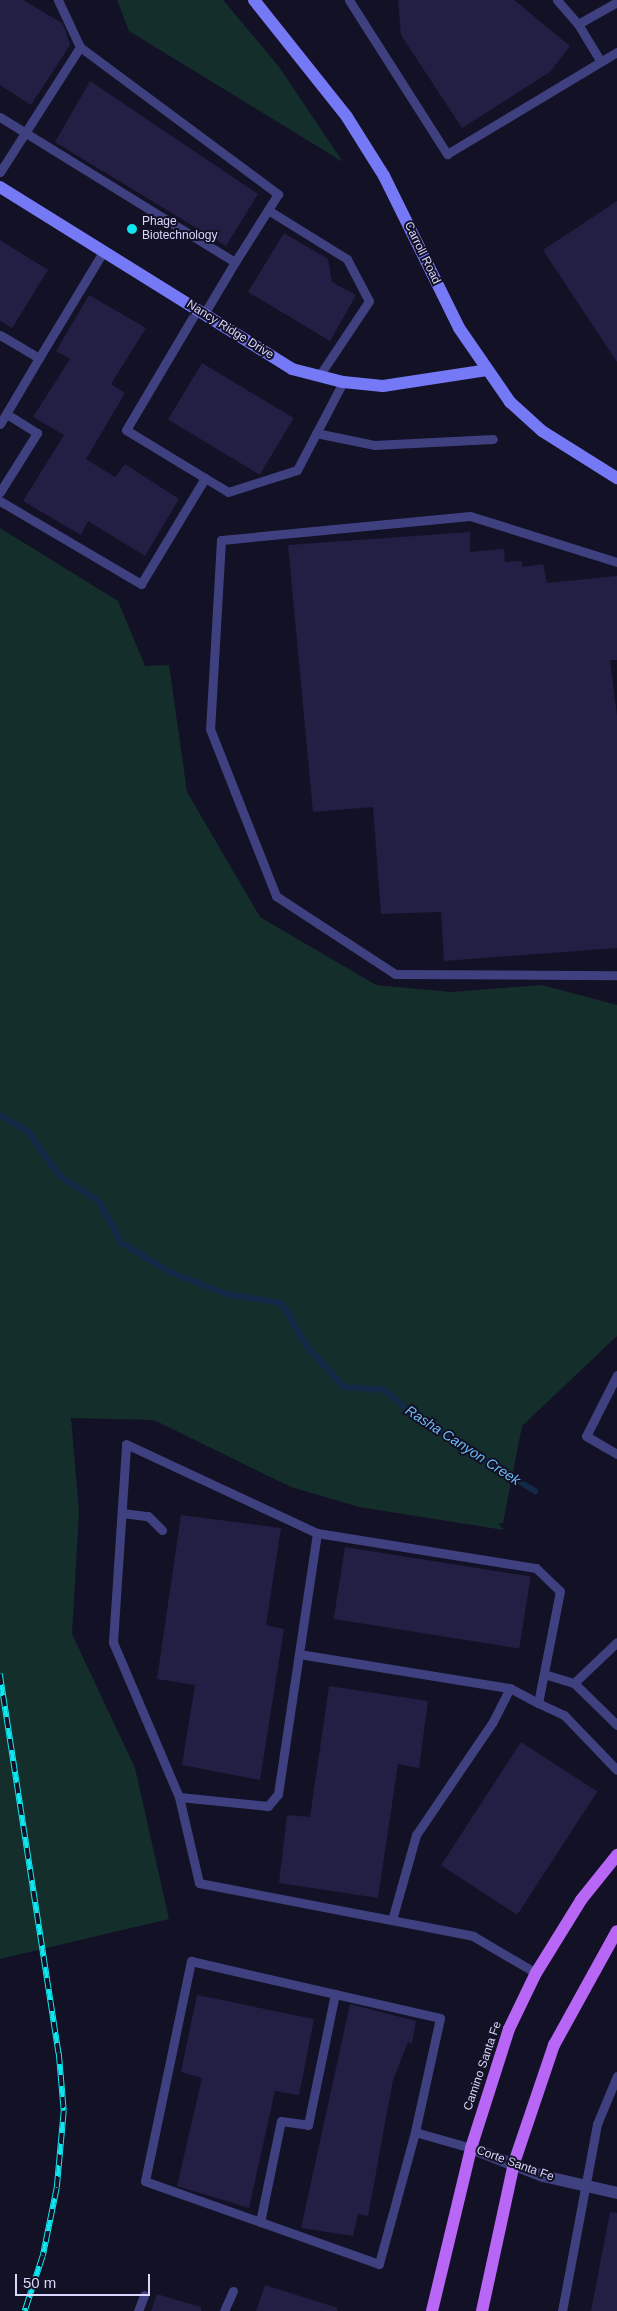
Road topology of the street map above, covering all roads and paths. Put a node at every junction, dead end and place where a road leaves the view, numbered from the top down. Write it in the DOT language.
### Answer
graph roads {
  1 [pos="58,0"];
  2 [pos="349,0"];
  3 [pos="557,0"];
  4 [pos="257,1"];
  5 [pos="617,2"];
  6 [pos="578,24"];
  7 [pos="80,47"];
  8 [pos="617,52"];
  9 [pos="601,62"];
  10 [pos="0,117"];
  11 [pos="26,132"];
  12 [pos="0,172"];
  13 [pos="0,187"];
  14 [pos="268,210"];
  15 [pos="103,252"];
  16 [pos="235,262"];
  17 [pos="200,312"];
  18 [pos="0,335"];
  19 [pos="39,358"];
  20 [pos="487,370"];
  21 [pos="319,376"];
  22 [pos="343,382"];
  23 [pos="6,414"];
  24 [pos="0,424"];
  25 [pos="316,433"];
  26 [pos="493,439"];
  27 [pos="204,478"];
  28 [pos="617,478"];
  29 [pos="0,492"];
  30 [pos="0,501"];
  31 [pos="617,562"];
  32 [pos="617,975"];
  33 [pos="617,1375"];
  34 [pos="617,1454"];
  35 [pos="122,1513"];
  36 [pos="162,1530"];
  37 [pos="317,1533"];
  38 [pos="617,1642"];
  39 [pos="299,1654"];
  40 [pos="544,1674"];
  41 [pos="574,1683"];
  42 [pos="510,1688"];
  43 [pos="538,1704"];
  44 [pos="617,1725"];
  45 [pos="617,1770"];
  46 [pos="179,1797"];
  47 [pos="617,1855"];
  48 [pos="392,1920"];
  49 [pos="617,1931"];
  50 [pos="536,1973"];
  51 [pos="335,1994"];
  52 [pos="617,2076"];
  53 [pos="416,2132"];
  54 [pos="471,2148"];
  55 [pos="514,2163"];
  56 [pos="585,2186"];
  57 [pos="617,2193"];
  58 [pos="260,2222"];
  59 [pos="233,2291"];
  60 [pos="144,2295"];
  61 [pos="138,2311"];
  62 [pos="224,2311"];
  63 [pos="432,2311"];
  64 [pos="482,2311"];
  65 [pos="562,2311"];
  1 -- 7 [label="lane"];
  2 -- 9 [label="lane"];
  3 -- 6 [label="lane"];
  4 -- 20 [label="main road, Carroll Road"];
  5 -- 6 [label="lane"];
  6 -- 9 [label="lane"];
  7 -- 11 [label="lane"];
  7 -- 14 [label="lane"];
  8 -- 9 [label="lane"];
  10 -- 11 [label="lane"];
  11 -- 12 [label="lane"];
  11 -- 16 [label="lane"];
  13 -- 15 [label="main road, Nancy Ridge Drive"];
  14 -- 16 [label="lane"];
  14 -- 21 [label="lane"];
  15 -- 17 [label="main road, Nancy Ridge Drive"];
  15 -- 19 [label="lane"];
  16 -- 17 [label="lane"];
  17 -- 21 [label="main road, Nancy Ridge Drive"];
  17 -- 27 [label="lane"];
  18 -- 19 [label="lane"];
  19 -- 23 [label="lane"];
  20 -- 22 [label="main road, Nancy Ridge Drive"];
  20 -- 28 [label="main road, Carroll Road"];
  21 -- 22 [label="main road, Nancy Ridge Drive"];
  22 -- 25 [label="lane"];
  23 -- 24 [label="lane"];
  23 -- 29 [label="lane"];
  25 -- 26 [label="lane"];
  25 -- 27 [label="lane"];
  27 -- 30 [label="lane"];
  31 -- 32 [label="lane"];
  33 -- 34 [label="lane"];
  35 -- 36 [label="lane"];
  35 -- 37 [label="lane"];
  35 -- 46 [label="lane"];
  37 -- 39 [label="lane"];
  37 -- 40 [label="lane"];
  38 -- 41 [label="lane"];
  39 -- 42 [label="lane"];
  39 -- 46 [label="lane"];
  40 -- 41 [label="lane"];
  40 -- 43 [label="lane"];
  41 -- 44 [label="lane"];
  42 -- 43 [label="lane"];
  42 -- 48 [label="lane"];
  43 -- 45 [label="lane"];
  46 -- 48 [label="lane"];
  47 -- 50 [label="main road, Camino Santa Fe"];
  48 -- 50 [label="lane"];
  49 -- 55 [label="main road"];
  50 -- 54 [label="main road, Camino Santa Fe"];
  51 -- 53 [label="lane"];
  51 -- 58 [label="lane"];
  51 -- 58 [label="lane"];
  52 -- 56 [label="lane"];
  53 -- 54 [label="lane"];
  53 -- 58 [label="lane"];
  54 -- 55 [label="street, Corte Santa Fe"];
  54 -- 63 [label="main road, Camino Santa Fe"];
  55 -- 56 [label="street, Corte Santa Fe"];
  55 -- 64 [label="main road"];
  56 -- 57 [label="street, Corte Santa Fe"];
  56 -- 65 [label="lane"];
  59 -- 62 [label="lane"];
  60 -- 61 [label="lane"];
}
